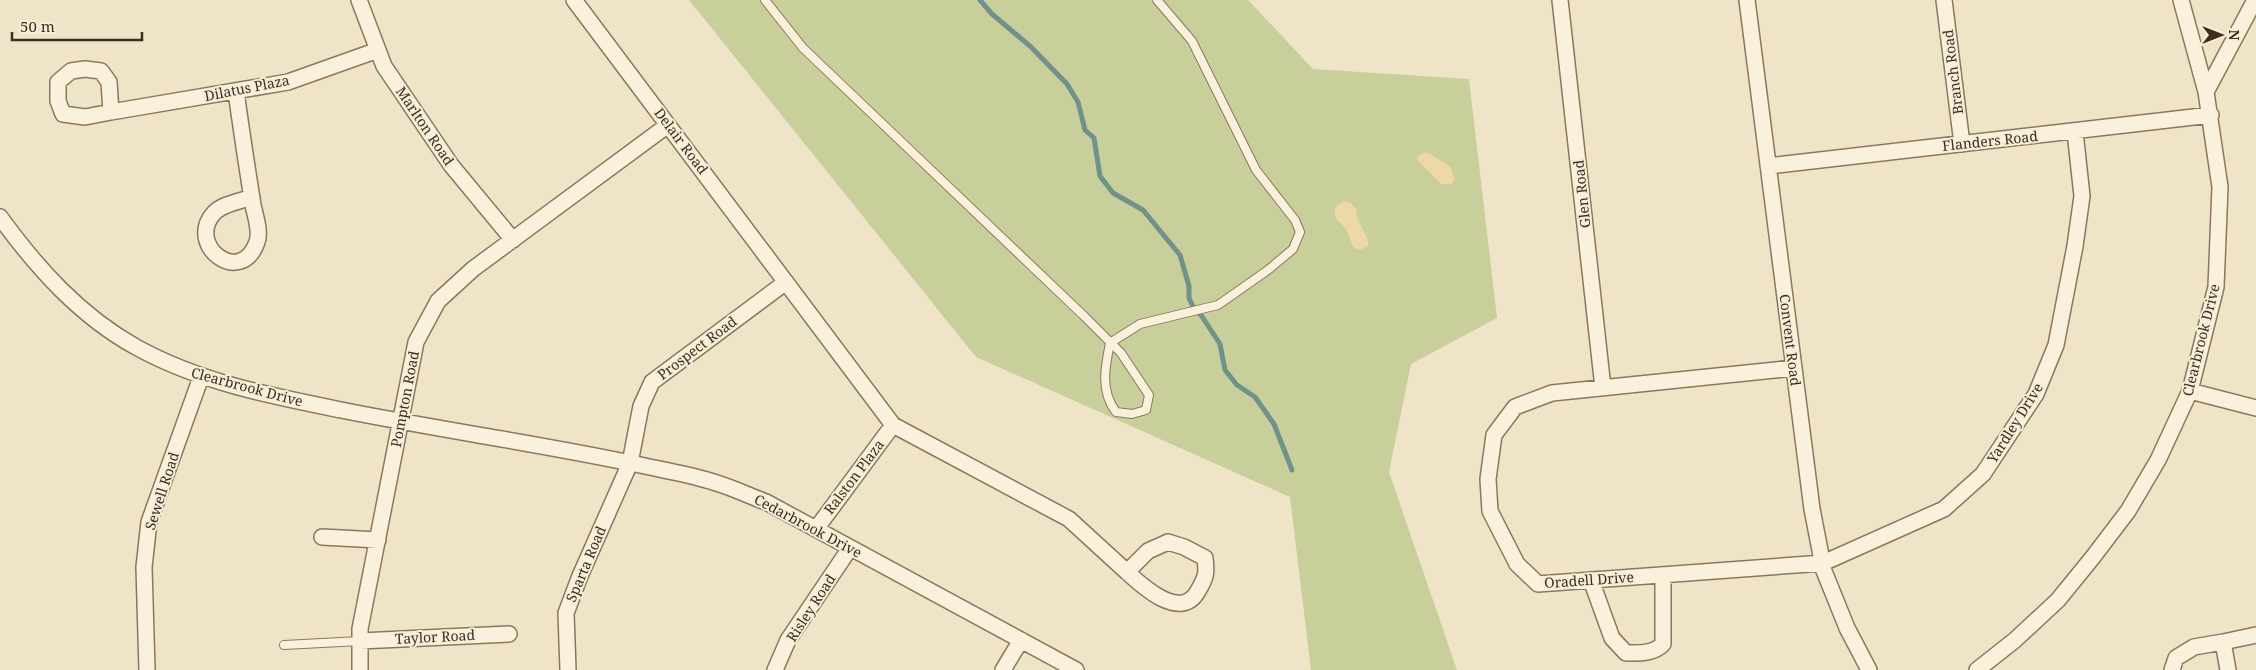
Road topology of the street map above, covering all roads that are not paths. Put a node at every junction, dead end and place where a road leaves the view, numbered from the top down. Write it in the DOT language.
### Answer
graph roads {
  1 [pos="359,0"];
  2 [pos="574,0"];
  3 [pos="765,0"];
  4 [pos="1157,0"];
  5 [pos="1560,0"];
  6 [pos="1747,0"];
  7 [pos="1944,0"];
  8 [pos="2181,0"];
  9 [pos="2255,0"];
  10 [pos="378,50"];
  11 [pos="236,91"];
  12 [pos="2206,92"];
  13 [pos="111,112"];
  14 [pos="2211,115"];
  15 [pos="668,125"];
  16 [pos="2075,132"];
  17 [pos="1962,144"];
  18 [pos="1768,166"];
  19 [pos="252,197"];
  20 [pos="0,217"];
  21 [pos="513,240"];
  22 [pos="786,282"];
  23 [pos="1110,342"];
  24 [pos="1794,368"];
  25 [pos="202,377"];
  26 [pos="1603,388"];
  27 [pos="2190,391"];
  28 [pos="2256,408"];
  29 [pos="401,422"];
  30 [pos="893,425"];
  31 [pos="630,463"];
  32 [pos="816,529"];
  33 [pos="322,536"];
  34 [pos="378,540"];
  35 [pos="850,548"];
  36 [pos="1823,563"];
  37 [pos="1127,572"];
  38 [pos="1663,575"];
  39 [pos="1591,580"];
  40 [pos="509,634"];
  41 [pos="2256,635"];
  42 [pos="1021,640"];
  43 [pos="360,641"];
  44 [pos="2223,642"];
  45 [pos="284,645"];
  46 [pos="147,670"];
  47 [pos="360,670"];
  48 [pos="568,670"];
  49 [pos="775,670"];
  50 [pos="1003,670"];
  51 [pos="1076,670"];
  52 [pos="1869,670"];
  53 [pos="1977,670"];
  54 [pos="2172,670"];
  55 [pos="2228,670"];
  1 -- 10 [label="street, Marlton Road"];
  2 -- 15 [label="street, Delair Road"];
  3 -- 23 [label="lane"];
  4 -- 23 [label="lane"];
  5 -- 26 [label="street, Glen Road"];
  6 -- 18 [label="street, Convent Road"];
  7 -- 17 [label="street, Branch Road"];
  8 -- 12 [label="street, Clearbrook Drive"];
  9 -- 12 [label="street"];
  10 -- 11 [label="street, Dilatus Plaza"];
  10 -- 21 [label="street, Marlton Road"];
  11 -- 13 [label="street, Dilatus Plaza"];
  11 -- 19 [label="street"];
  12 -- 14 [label="street, Clearbrook Drive"];
  14 -- 16 [label="street, Flanders Road"];
  14 -- 27 [label="street, Clearbrook Drive"];
  15 -- 21 [label="street, Pompton Road"];
  15 -- 22 [label="street, Delair Road"];
  16 -- 17 [label="street, Flanders Road"];
  16 -- 36 [label="street, Yardley Drive"];
  17 -- 18 [label="street, Flanders Road"];
  18 -- 24 [label="street, Convent Road"];
  20 -- 25 [label="street, Clearbrook Drive"];
  21 -- 29 [label="street, Pompton Road"];
  22 -- 30 [label="street, Delair Road"];
  22 -- 31 [label="street, Prospect Road"];
  23 -- 23 [label="lane"];
  24 -- 26 [label="street, Oradell Drive"];
  24 -- 36 [label="street, Convent Road"];
  25 -- 29 [label="street, Clearbrook Drive"];
  25 -- 46 [label="street, Sewell Road"];
  26 -- 39 [label="street, Oradell Drive"];
  27 -- 28 [label="street"];
  27 -- 53 [label="street, Clearbrook Drive"];
  29 -- 31 [label="street, Cedarbrook Drive"];
  29 -- 34 [label="street, Pompton Road"];
  30 -- 32 [label="street, Ralston Plaza"];
  30 -- 37 [label="street"];
  31 -- 32 [label="street, Cedarbrook Drive"];
  31 -- 48 [label="street, Sparta Road"];
  32 -- 35 [label="street, Cedarbrook Drive"];
  33 -- 34 [label="street"];
  34 -- 43 [label="street, Pompton Road"];
  35 -- 42 [label="street, Cedarbrook Drive"];
  35 -- 49 [label="street, Risley Road"];
  36 -- 38 [label="street, Oradell Drive"];
  36 -- 52 [label="street, Convent Road"];
  37 -- 37 [label="street"];
  38 -- 39 [label="street, Oradell Drive"];
  38 -- 39 [label="street"];
  40 -- 43 [label="street, Taylor Road"];
  41 -- 44 [label="street"];
  42 -- 50 [label="street"];
  42 -- 51 [label="street, Cedarbrook Drive"];
  43 -- 45 [label="lane"];
  43 -- 47 [label="street, Pompton Road"];
  44 -- 54 [label="street"];
  44 -- 55 [label="street"];
}
